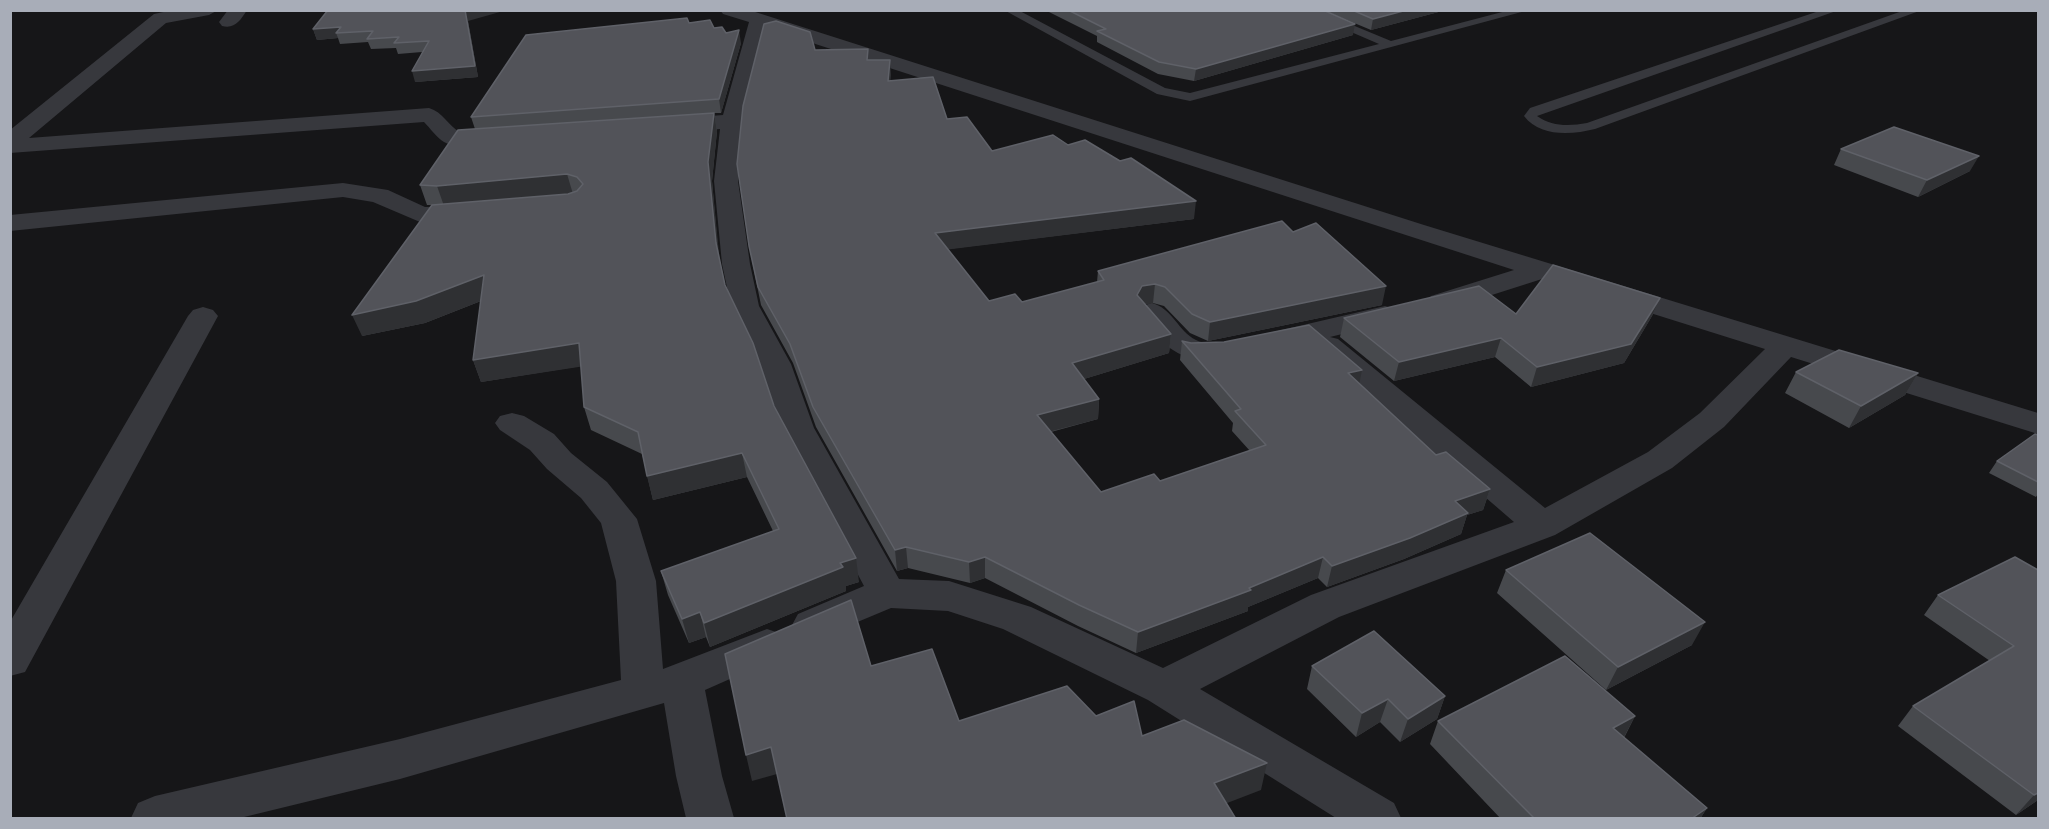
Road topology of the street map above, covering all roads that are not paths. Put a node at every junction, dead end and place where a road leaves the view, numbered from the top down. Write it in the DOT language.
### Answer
graph roads {
  1 [pos="209,10"];
  2 [pos="729,10"];
  3 [pos="1009,10"];
  4 [pos="1305,10"];
  5 [pos="1524,10"];
  6 [pos="1834,10"];
  7 [pos="1917,10"];
  8 [pos="759,20"];
  9 [pos="1391,45"];
  10 [pos="732,121"];
  11 [pos="651,128"];
  12 [pos="524,139"];
  13 [pos="10,144"];
  14 [pos="491,212"];
  15 [pos="10,223"];
  16 [pos="1544,270"];
  17 [pos="1152,312"];
  18 [pos="203,316"];
  19 [pos="1312,332"];
  20 [pos="1785,346"];
  21 [pos="512,423"];
  22 [pos="2038,424"];
  23 [pos="1542,526"];
  24 [pos="887,593"];
  25 [pos="10,660"];
  26 [pos="663,686"];
  27 [pos="1162,688"];
  28 [pos="155,819"];
  29 [pos="710,819"];
  30 [pos="1377,819"];
  1 -- 13 [label="street"];
  2 -- 8 [label="street"];
  3 -- 9 [label="lane"];
  4 -- 9 [label="lane"];
  5 -- 9 [label="lane"];
  6 -- 7 [label="lane"];
  8 -- 10 [label="street"];
  8 -- 16 [label="street"];
  10 -- 11 [label="street"];
  10 -- 24 [label="street"];
  12 -- 13 [label="street"];
  14 -- 15 [label="street"];
  16 -- 19 [label="street"];
  16 -- 20 [label="street"];
  17 -- 19 [label="street"];
  18 -- 25 [label="street"];
  19 -- 23 [label="street"];
  20 -- 22 [label="street"];
  20 -- 23 [label="street"];
  21 -- 26 [label="street"];
  23 -- 27 [label="street"];
  24 -- 26 [label="street"];
  24 -- 27 [label="street"];
  26 -- 28 [label="street"];
  26 -- 29 [label="street"];
  27 -- 30 [label="street"];
}
